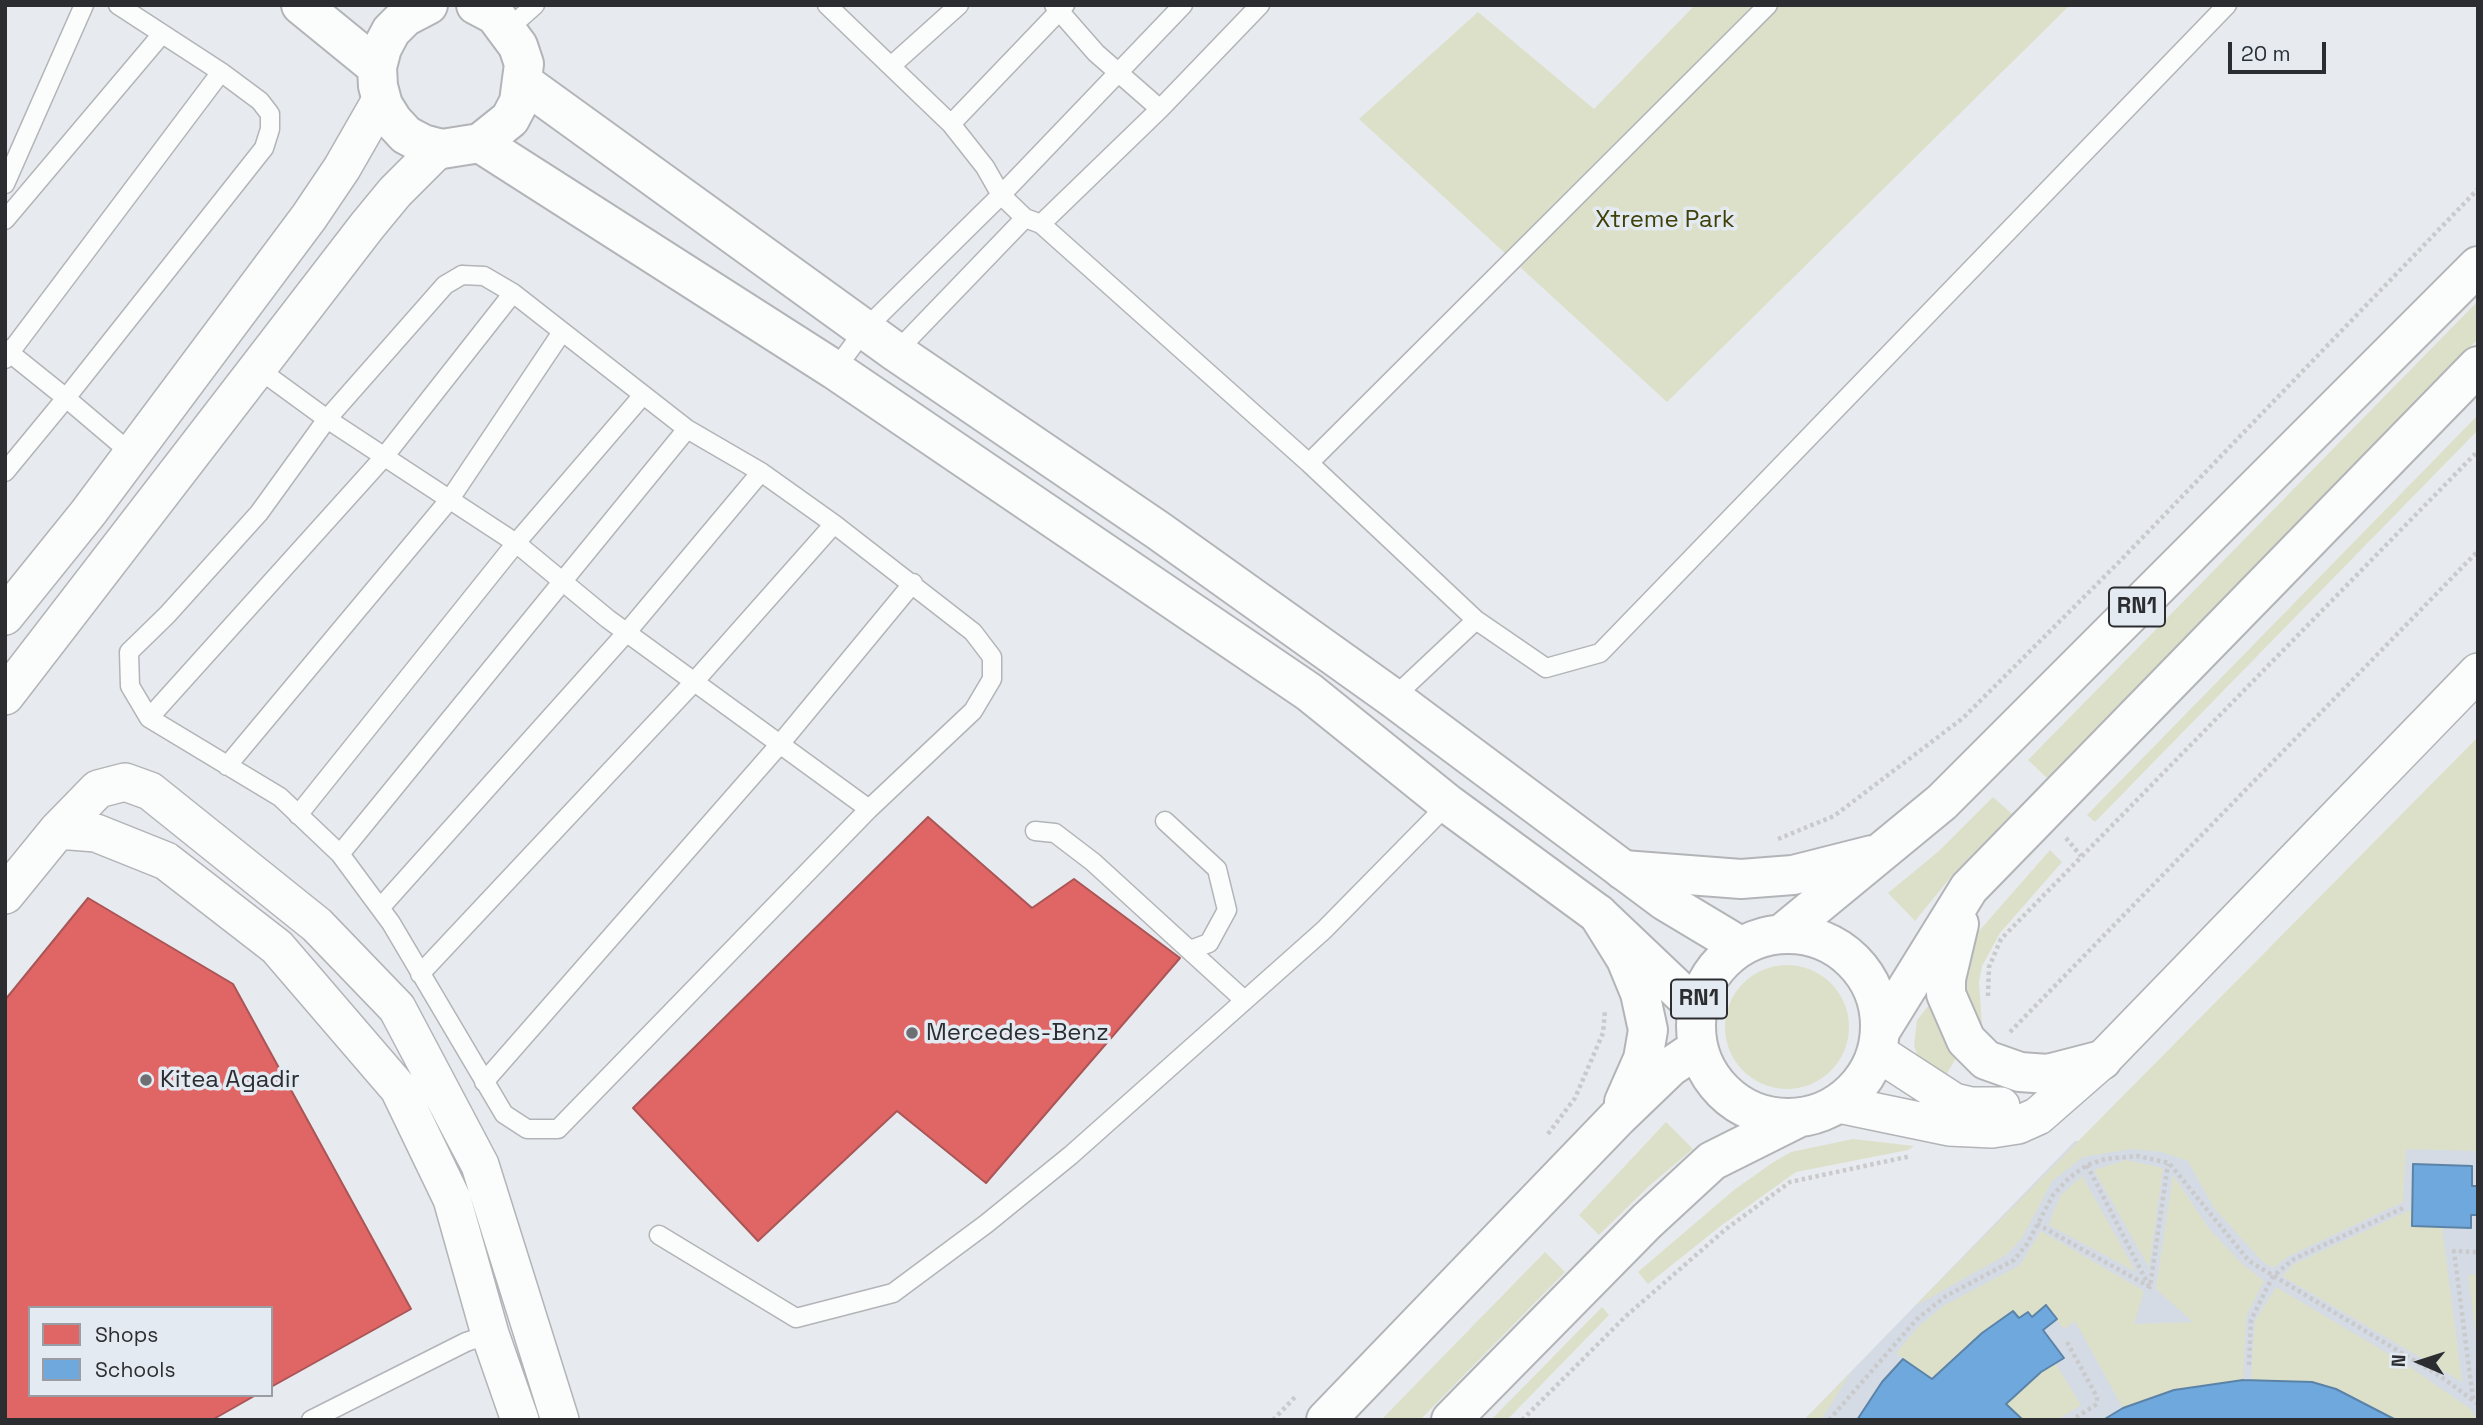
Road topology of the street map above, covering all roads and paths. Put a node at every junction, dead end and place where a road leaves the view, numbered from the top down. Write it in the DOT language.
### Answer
graph roads {
  1 [pos="84,5"];
  2 [pos="118,5"];
  3 [pos="302,5"];
  4 [pos="476,5"];
  5 [pos="959,5"];
  6 [pos="1183,5"];
  7 [pos="1260,5"];
  8 [pos="1768,5"];
  9 [pos="2227,5"];
  10 [pos="423,6"];
  11 [pos="1060,7"];
  12 [pos="838,9"];
  13 [pos="522,17"];
  14 [pos="162,34"];
  15 [pos="891,66"];
  16 [pos="221,72"];
  17 [pos="1118,73"];
  18 [pos="379,83"];
  19 [pos="524,83"];
  20 [pos="1160,109"];
  21 [pos="951,124"];
  22 [pos="480,143"];
  23 [pos="439,148"];
  24 [pos="5,184"];
  25 [pos="2478,189"];
  26 [pos="1001,195"];
  27 [pos="5,220"];
  28 [pos="1033,221"];
  29 [pos="2478,266"];
  30 [pos="513,293"];
  31 [pos="865,329"];
  32 [pos="562,332"];
  33 [pos="896,352"];
  34 [pos="7,354"];
  35 [pos="2478,366"];
  36 [pos="257,368"];
  37 [pos="835,370"];
  38 [pos="643,395"];
  39 [pos="66,398"];
  40 [pos="327,419"];
  41 [pos="687,429"];
  42 [pos="2478,451"];
  43 [pos="132,454"];
  44 [pos="384,457"];
  45 [pos="1309,463"];
  46 [pos="5,472"];
  47 [pos="761,472"];
  48 [pos="450,499"];
  49 [pos="834,524"];
  50 [pos="516,543"];
  51 [pos="2478,551"];
  52 [pos="913,583"];
  53 [pos="562,584"];
  54 [pos="5,616"];
  55 [pos="1476,620"];
  56 [pos="627,632"];
  57 [pos="2478,672"];
  58 [pos="694,682"];
  59 [pos="5,696"];
  60 [pos="1393,698"];
  61 [pos="149,718"];
  62 [pos="780,744"];
  63 [pos="227,766"];
  64 [pos="1448,804"];
  65 [pos="869,809"];
  66 [pos="298,815"];
  67 [pos="1165,821"];
  68 [pos="58,830"];
  69 [pos="1035,831"];
  70 [pos="1764,840"];
  71 [pos="1884,852"];
  72 [pos="340,854"];
  73 [pos="1623,870"];
  74 [pos="1969,888"];
  75 [pos="5,895"];
  76 [pos="380,908"];
  77 [pos="1598,914"];
  78 [pos="1783,933"];
  79 [pos="1740,946"];
  80 [pos="1190,950"];
  81 [pos="1626,959"];
  82 [pos="420,974"];
  83 [pos="1243,999"];
  84 [pos="1697,1008"];
  85 [pos="1989,1008"];
  86 [pos="1879,1041"];
  87 [pos="1698,1048"];
  88 [pos="1986,1060"];
  89 [pos="2089,1073"];
  90 [pos="484,1082"];
  91 [pos="1838,1104"];
  92 [pos="1618,1116"];
  93 [pos="1797,1118"];
  94 [pos="1938,1124"];
  95 [pos="1545,1139"];
  96 [pos="2169,1163"];
  97 [pos="2087,1166"];
  98 [pos="2405,1207"];
  99 [pos="2037,1224"];
  100 [pos="659,1235"];
  101 [pos="2478,1252"];
  102 [pos="2273,1276"];
  103 [pos="2150,1287"];
  104 [pos="490,1334"];
  105 [pos="2067,1342"];
  106 [pos="2249,1365"];
  107 [pos="1302,1391"];
  108 [pos="2473,1399"];
  109 [pos="2478,1404"];
  110 [pos="311,1420"];
  111 [pos="520,1420"];
  112 [pos="561,1420"];
  113 [pos="1273,1420"];
  114 [pos="1326,1420"];
  115 [pos="1451,1420"];
  116 [pos="1522,1420"];
  117 [pos="1829,1420"];
  118 [pos="2072,1420"];
  1 -- 24 [label="lane"];
  2 -- 14 [label="lane"];
  3 -- 18 [label="main road"];
  4 -- 13 [label="main road"];
  5 -- 15 [label="lane"];
  6 -- 17 [label="lane"];
  7 -- 20 [label="lane"];
  8 -- 45 [label="lane"];
  9 -- 55 [label="lane"];
  10 -- 18 [label="main road"];
  11 -- 17 [label="lane"];
  11 -- 21 [label="lane"];
  12 -- 15 [label="lane"];
  13 -- 19 [label="main road"];
  14 -- 16 [label="lane"];
  14 -- 27 [label="lane"];
  15 -- 21 [label="lane"];
  16 -- 34 [label="lane"];
  16 -- 39 [label="lane"];
  17 -- 20 [label="lane"];
  17 -- 26 [label="lane"];
  18 -- 23 [label="main road"];
  18 -- 43 [label="street"];
  19 -- 22 [label="main road"];
  19 -- 31 [label="main road"];
  20 -- 28 [label="lane"];
  21 -- 26 [label="lane"];
  22 -- 23 [label="main road"];
  22 -- 37 [label="main road"];
  23 -- 36 [label="street"];
  25 -- 70 [label="path"];
  26 -- 28 [label="lane"];
  26 -- 31 [label="lane"];
  28 -- 33 [label="lane"];
  28 -- 45 [label="lane"];
  29 -- 71 [label="main road, RN1"];
  30 -- 32 [label="lane"];
  30 -- 40 [label="lane"];
  30 -- 44 [label="lane"];
  31 -- 33 [label="main road"];
  31 -- 37 [label="lane"];
  32 -- 38 [label="lane"];
  32 -- 48 [label="lane"];
  33 -- 60 [label="main road"];
  34 -- 39 [label="lane"];
  35 -- 74 [label="main road, RN1"];
  36 -- 40 [label="lane"];
  36 -- 59 [label="street"];
  37 -- 64 [label="main road"];
  38 -- 41 [label="lane"];
  38 -- 50 [label="lane"];
  39 -- 43 [label="lane"];
  39 -- 46 [label="lane"];
  40 -- 44 [label="lane"];
  40 -- 61 [label="lane"];
  41 -- 47 [label="lane"];
  41 -- 53 [label="lane"];
  42 -- 85 [label="path"];
  43 -- 54 [label="street"];
  44 -- 48 [label="lane"];
  44 -- 61 [label="lane"];
  45 -- 55 [label="lane"];
  47 -- 49 [label="lane"];
  47 -- 56 [label="lane"];
  48 -- 50 [label="lane"];
  48 -- 63 [label="lane"];
  49 -- 52 [label="lane"];
  49 -- 58 [label="lane"];
  50 -- 53 [label="lane"];
  50 -- 66 [label="lane"];
  51 -- 88 [label="path"];
  52 -- 62 [label="lane"];
  52 -- 65 [label="lane"];
  53 -- 56 [label="lane"];
  53 -- 72 [label="lane"];
  55 -- 60 [label="lane"];
  56 -- 58 [label="lane"];
  56 -- 76 [label="lane"];
  57 -- 89 [label="street"];
  58 -- 62 [label="lane"];
  58 -- 82 [label="lane"];
  60 -- 73 [label="main road"];
  61 -- 63 [label="lane"];
  62 -- 65 [label="lane"];
  62 -- 90 [label="lane"];
  63 -- 66 [label="lane"];
  64 -- 77 [label="main road"];
  64 -- 83 [label="lane"];
  65 -- 90 [label="lane"];
  66 -- 72 [label="lane"];
  67 -- 80 [label="lane"];
  68 -- 75 [label="street"];
  68 -- 104 [label="street"];
  68 -- 112 [label="street"];
  69 -- 80 [label="lane"];
  71 -- 73 [label="main road"];
  71 -- 78 [label="main road, RN1"];
  72 -- 76 [label="lane"];
  73 -- 79 [label="main road"];
  74 -- 86 [label="main road, RN1"];
  74 -- 88 [label="main road"];
  76 -- 82 [label="lane"];
  77 -- 81 [label="main road"];
  77 -- 84 [label="main road"];
  78 -- 79 [label="main road, RN1"];
  78 -- 86 [label="main road, RN1"];
  79 -- 84 [label="main road, RN1"];
  80 -- 83 [label="lane"];
  81 -- 92 [label="main road"];
  81 -- 95 [label="path"];
  82 -- 90 [label="lane"];
  83 -- 100 [label="lane"];
  84 -- 87 [label="main road, RN1"];
  86 -- 89 [label="street"];
  86 -- 91 [label="main road, RN1"];
  87 -- 92 [label="main road, RN1"];
  87 -- 93 [label="main road, RN1"];
  88 -- 89 [label="main road"];
  89 -- 94 [label="street"];
  91 -- 93 [label="main road, RN1"];
  91 -- 94 [label="street"];
  92 -- 114 [label="main road, RN1"];
  93 -- 115 [label="main road, RN1"];
  94 -- 116 [label="path"];
  96 -- 97 [label="path"];
  96 -- 102 [label="path"];
  96 -- 103 [label="path"];
  97 -- 99 [label="path"];
  97 -- 103 [label="path"];
  98 -- 102 [label="path"];
  99 -- 103 [label="path"];
  99 -- 117 [label="path"];
  101 -- 108 [label="path"];
  102 -- 106 [label="path"];
  102 -- 108 [label="path"];
  104 -- 110 [label="lane"];
  104 -- 111 [label="street"];
  105 -- 118 [label="path"];
  107 -- 113 [label="path"];
  108 -- 109 [label="path"];
}
